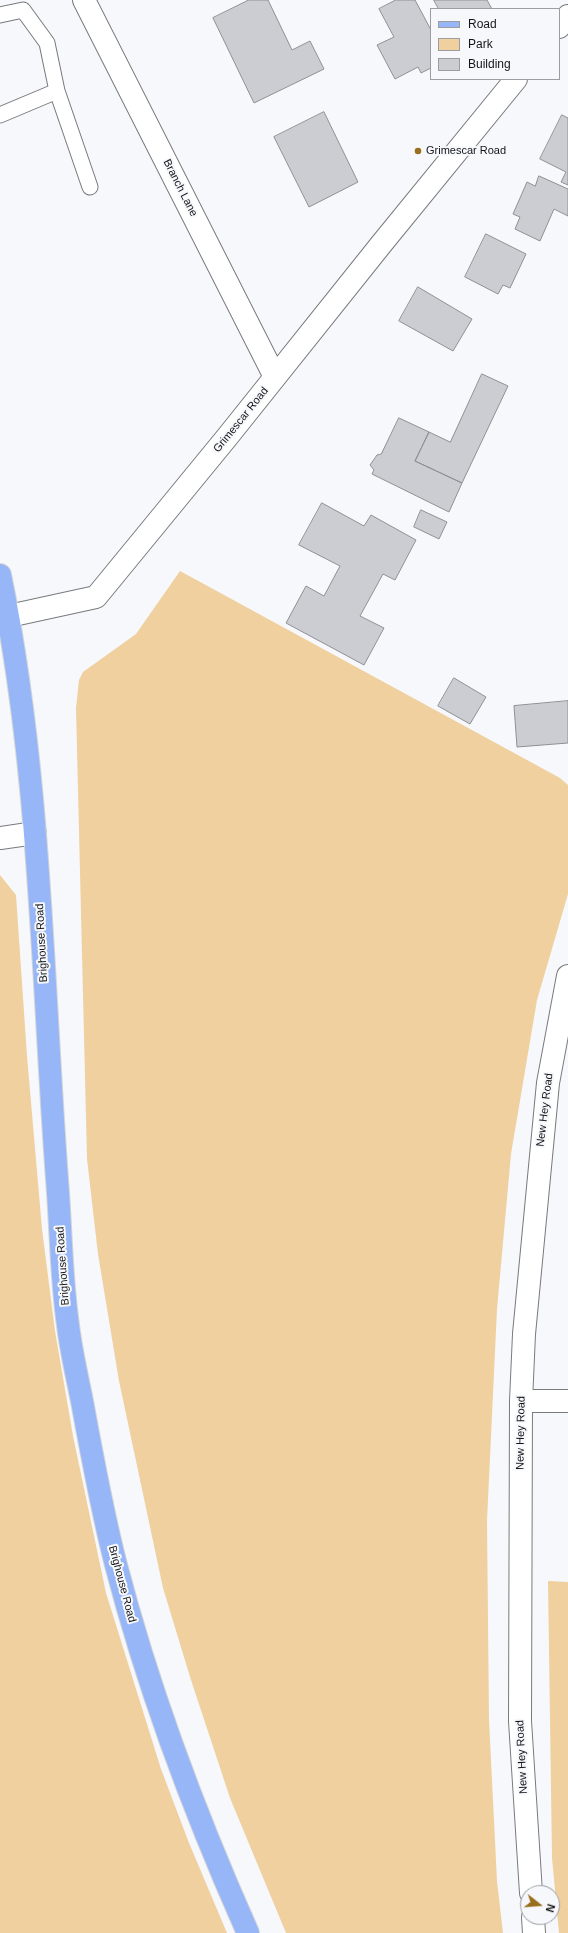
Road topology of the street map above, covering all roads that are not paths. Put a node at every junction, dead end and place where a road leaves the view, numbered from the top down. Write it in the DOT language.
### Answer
graph roads {
  1 [pos="84,0"];
  2 [pos="0,15"];
  3 [pos="568,16"];
  4 [pos="560,26"];
  5 [pos="515,80"];
  6 [pos="57,92"];
  7 [pos="0,115"];
  8 [pos="90,187"];
  9 [pos="275,377"];
  10 [pos="0,575"];
  11 [pos="8,616"];
  12 [pos="35,833"];
  13 [pos="0,838"];
  14 [pos="568,976"];
  15 [pos="521,1401"];
  16 [pos="568,1401"];
  17 [pos="530,1885"];
  18 [pos="248,1933"];
  1 -- 9 [label="street, Branch Lane"];
  2 -- 6 [label="lane"];
  3 -- 4 [label="street"];
  5 -- 9 [label="street, Grimescar Road"];
  6 -- 7 [label="lane"];
  6 -- 8 [label="lane"];
  9 -- 11 [label="street, Grimescar Road"];
  10 -- 11 [label="main road, Brighouse Road"];
  11 -- 12 [label="main road, Brighouse Road"];
  12 -- 13 [label="street"];
  12 -- 18 [label="main road, Brighouse Road"];
  14 -- 15 [label="street, New Hey Road"];
  15 -- 16 [label="street"];
  15 -- 17 [label="street, New Hey Road"];
}
